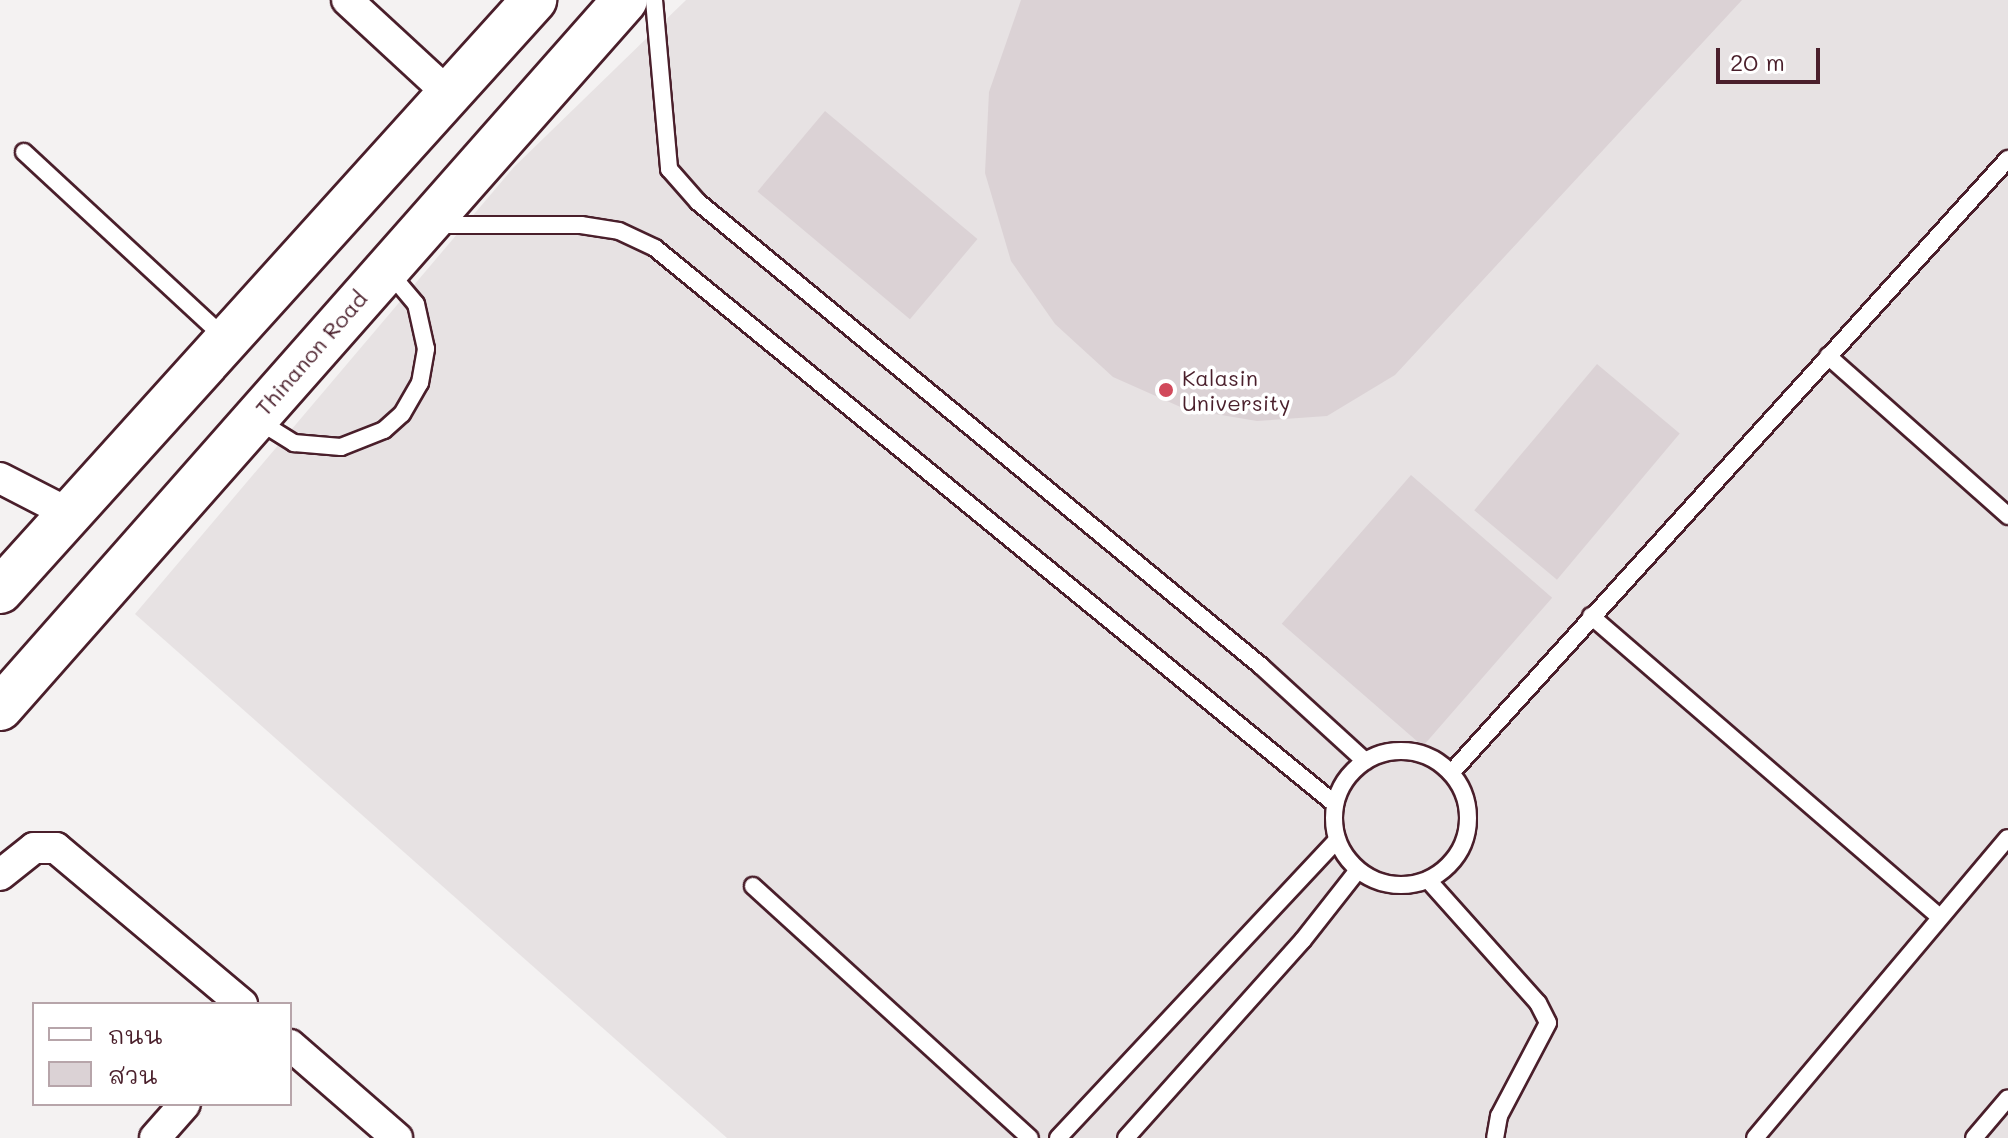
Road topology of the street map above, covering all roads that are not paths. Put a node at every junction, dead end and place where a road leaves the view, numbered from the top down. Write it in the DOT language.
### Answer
graph roads {
  1 [pos="347,0"];
  2 [pos="534,0"];
  3 [pos="625,0"];
  4 [pos="654,0"];
  5 [pos="450,95"];
  6 [pos="24,152"];
  7 [pos="2008,159"];
  8 [pos="423,225"];
  9 [pos="385,269"];
  10 [pos="225,338"];
  11 [pos="1828,356"];
  12 [pos="255,418"];
  13 [pos="0,478"];
  14 [pos="2007,513"];
  15 [pos="70,514"];
  16 [pos="0,591"];
  17 [pos="1591,616"];
  18 [pos="0,708"];
  19 [pos="1365,761"];
  20 [pos="1451,773"];
  21 [pos="1335,804"];
  22 [pos="2008,838"];
  23 [pos="1337,840"];
  24 [pos="1358,870"];
  25 [pos="0,875"];
  26 [pos="1428,880"];
  27 [pos="753,886"];
  28 [pos="1940,917"];
  29 [pos="240,1002"];
  30 [pos="292,1047"];
  31 [pos="2008,1098"];
  32 [pos="183,1106"];
  33 [pos="155,1138"];
  34 [pos="397,1138"];
  35 [pos="1030,1138"];
  36 [pos="1058,1138"];
  37 [pos="1126,1138"];
  38 [pos="1495,1138"];
  39 [pos="1755,1138"];
  40 [pos="1974,1138"];
  1 -- 5 [label="street"];
  2 -- 5 [label="main road"];
  3 -- 8 [label="main road, Thinanon Road"];
  4 -- 19 [label="lane"];
  5 -- 10 [label="main road"];
  6 -- 10 [label="lane"];
  7 -- 11 [label="lane"];
  8 -- 9 [label="main road, Thinanon Road"];
  8 -- 21 [label="lane"];
  9 -- 12 [label="main road, Thinanon Road"];
  9 -- 12 [label="lane"];
  10 -- 15 [label="main road"];
  11 -- 14 [label="lane"];
  11 -- 17 [label="lane"];
  12 -- 18 [label="main road, Thinanon Road"];
  13 -- 15 [label="street"];
  15 -- 16 [label="main road"];
  17 -- 20 [label="lane"];
  17 -- 28 [label="lane"];
  19 -- 20 [label="lane"];
  19 -- 21 [label="lane"];
  20 -- 26 [label="lane"];
  21 -- 23 [label="lane"];
  22 -- 28 [label="lane"];
  23 -- 24 [label="lane"];
  23 -- 36 [label="lane"];
  24 -- 26 [label="lane"];
  24 -- 37 [label="lane"];
  25 -- 29 [label="street"];
  26 -- 38 [label="lane"];
  27 -- 35 [label="lane"];
  28 -- 39 [label="lane"];
  30 -- 34 [label="street"];
  31 -- 40 [label="lane"];
  32 -- 33 [label="street"];
}
